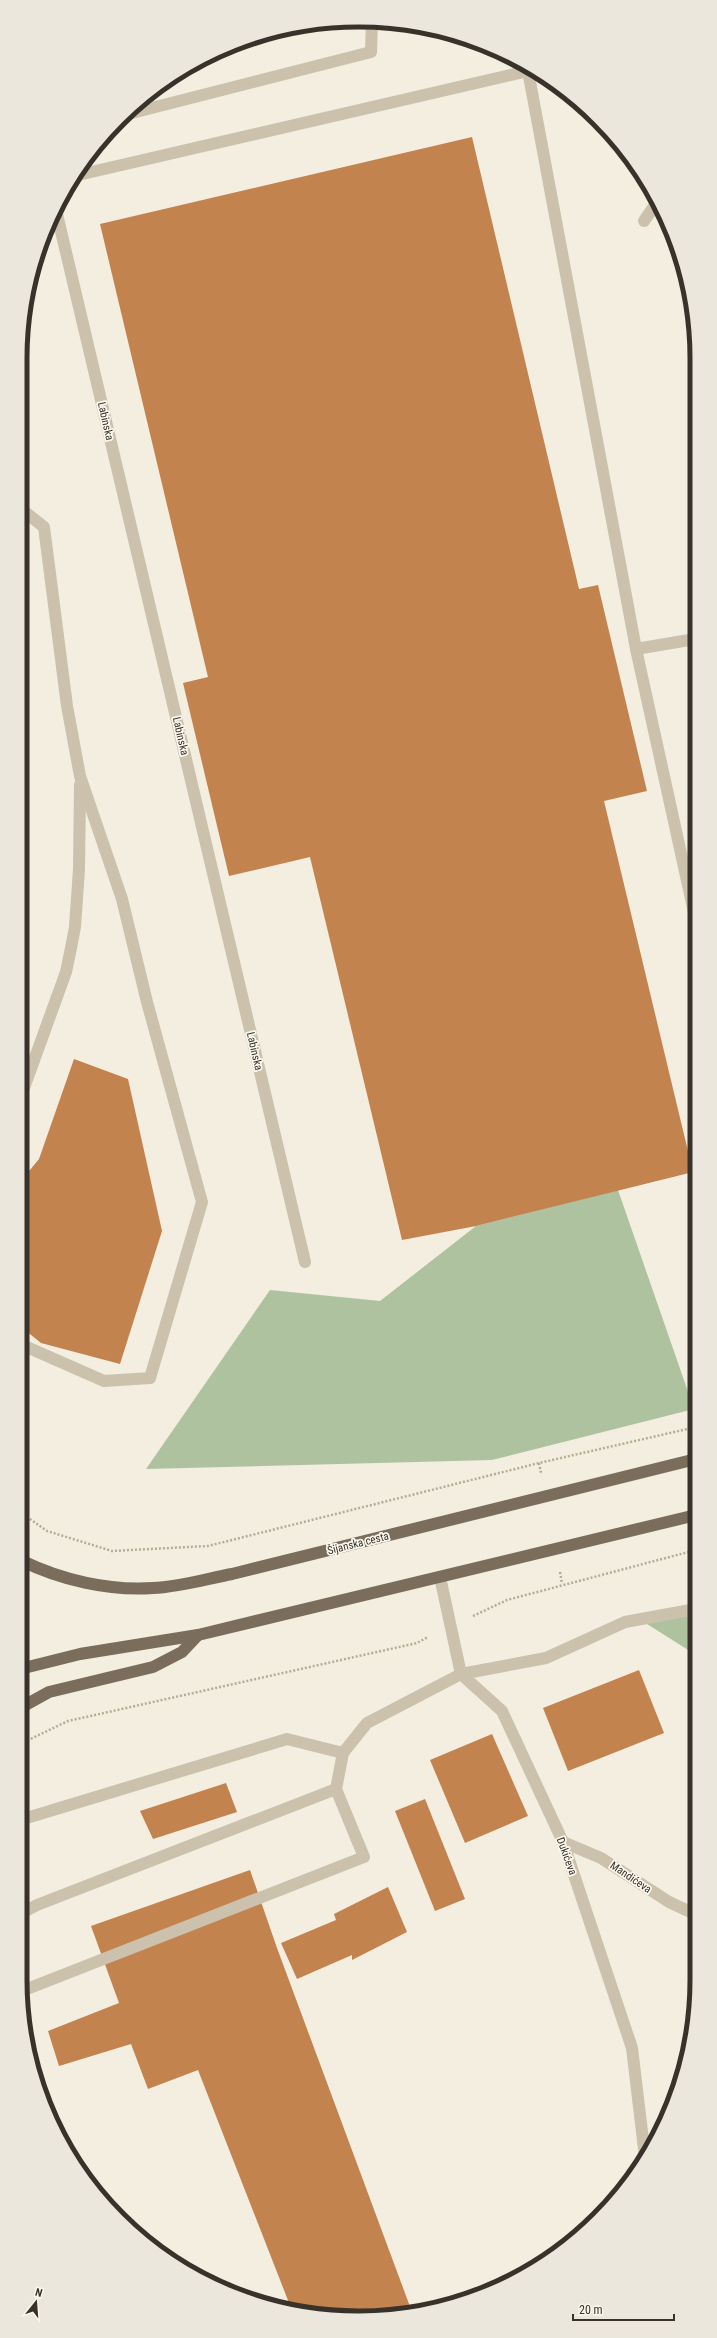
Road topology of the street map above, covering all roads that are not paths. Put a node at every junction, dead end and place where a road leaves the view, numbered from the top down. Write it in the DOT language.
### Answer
graph roads {
  1 [pos="372,28"];
  2 [pos="524,71"];
  3 [pos="531,75"];
  4 [pos="137,112"];
  5 [pos="83,174"];
  6 [pos="653,207"];
  7 [pos="58,219"];
  8 [pos="644,221"];
  9 [pos="27,514"];
  10 [pos="690,640"];
  11 [pos="636,649"];
  12 [pos="80,776"];
  13 [pos="690,894"];
  14 [pos="27,1081"];
  15 [pos="305,1262"];
  16 [pos="27,1347"];
  17 [pos="690,1460"];
  18 [pos="690,1517"];
  19 [pos="27,1564"];
  20 [pos="440,1577"];
  21 [pos="690,1610"];
  22 [pos="198,1635"];
  23 [pos="27,1667"];
  24 [pos="461,1674"];
  25 [pos="27,1704"];
  26 [pos="343,1753"];
  27 [pos="336,1789"];
  28 [pos="27,1818"];
  29 [pos="563,1842"];
  30 [pos="27,1910"];
  31 [pos="690,1912"];
  32 [pos="27,1989"];
  33 [pos="645,2147"];
  1 -- 4 [label="street"];
  2 -- 5 [label="street"];
  3 -- 11 [label="street"];
  6 -- 8 [label="street"];
  7 -- 15 [label="street, Labinska"];
  9 -- 12 [label="street"];
  10 -- 11 [label="street"];
  11 -- 13 [label="street"];
  12 -- 14 [label="street"];
  12 -- 16 [label="street"];
  17 -- 19 [label="main road, Šijanska cesta"];
  18 -- 20 [label="main road"];
  20 -- 22 [label="main road"];
  20 -- 24 [label="street"];
  21 -- 24 [label="street"];
  22 -- 23 [label="main road"];
  22 -- 25 [label="main road"];
  24 -- 26 [label="street"];
  24 -- 29 [label="street, Dukićeva"];
  26 -- 27 [label="street"];
  26 -- 28 [label="street"];
  27 -- 30 [label="street"];
  27 -- 32 [label="street"];
  29 -- 31 [label="street, Mandićeva"];
  29 -- 33 [label="street, Dukićeva"];
}
